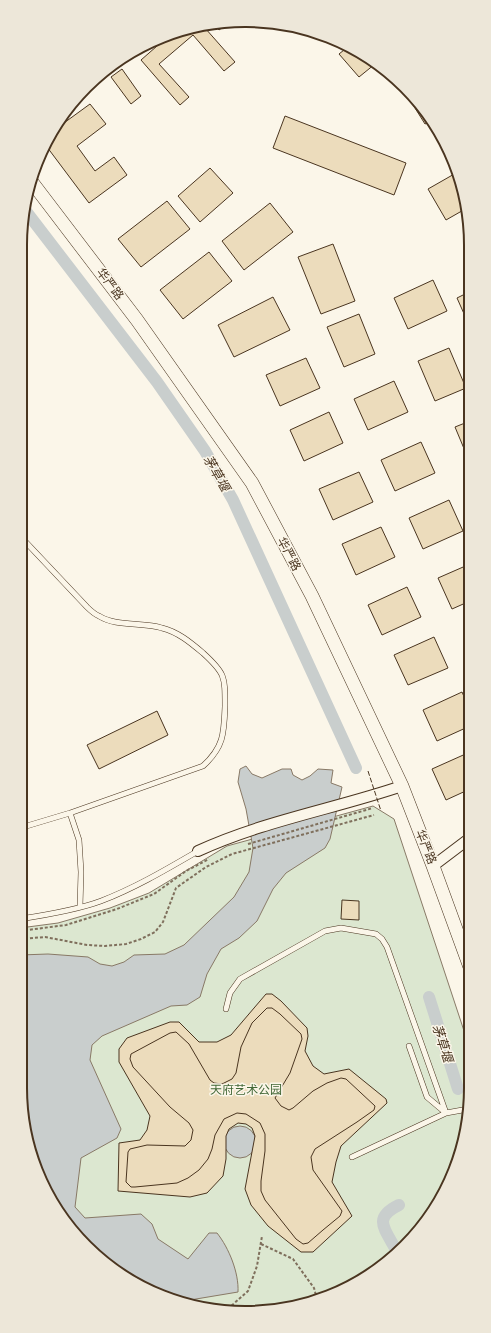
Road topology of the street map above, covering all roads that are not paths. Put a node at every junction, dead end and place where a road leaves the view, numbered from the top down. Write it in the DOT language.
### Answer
graph roads {
  1 [pos="35,186"];
  2 [pos="27,544"];
  3 [pos="402,786"];
  4 [pos="70,813"];
  5 [pos="27,826"];
  6 [pos="464,843"];
  7 [pos="198,851"];
  8 [pos="433,866"];
  9 [pos="80,906"];
  10 [pos="27,917"];
  11 [pos="464,951"];
  12 [pos="226,1009"];
  13 [pos="409,1046"];
  14 [pos="463,1110"];
  15 [pos="446,1113"];
  16 [pos="352,1157"];
  1 -- 3 [label="street, 华严路"];
  2 -- 4 [label="lane"];
  3 -- 7 [label="street"];
  3 -- 8 [label="street, 华严路"];
  4 -- 5 [label="lane"];
  4 -- 9 [label="lane"];
  6 -- 8 [label="street"];
  7 -- 9 [label="lane"];
  8 -- 11 [label="street, 华严路"];
  9 -- 10 [label="lane"];
  12 -- 15 [label="lane"];
  13 -- 15 [label="lane"];
  14 -- 15 [label="lane"];
  15 -- 16 [label="lane"];
}
